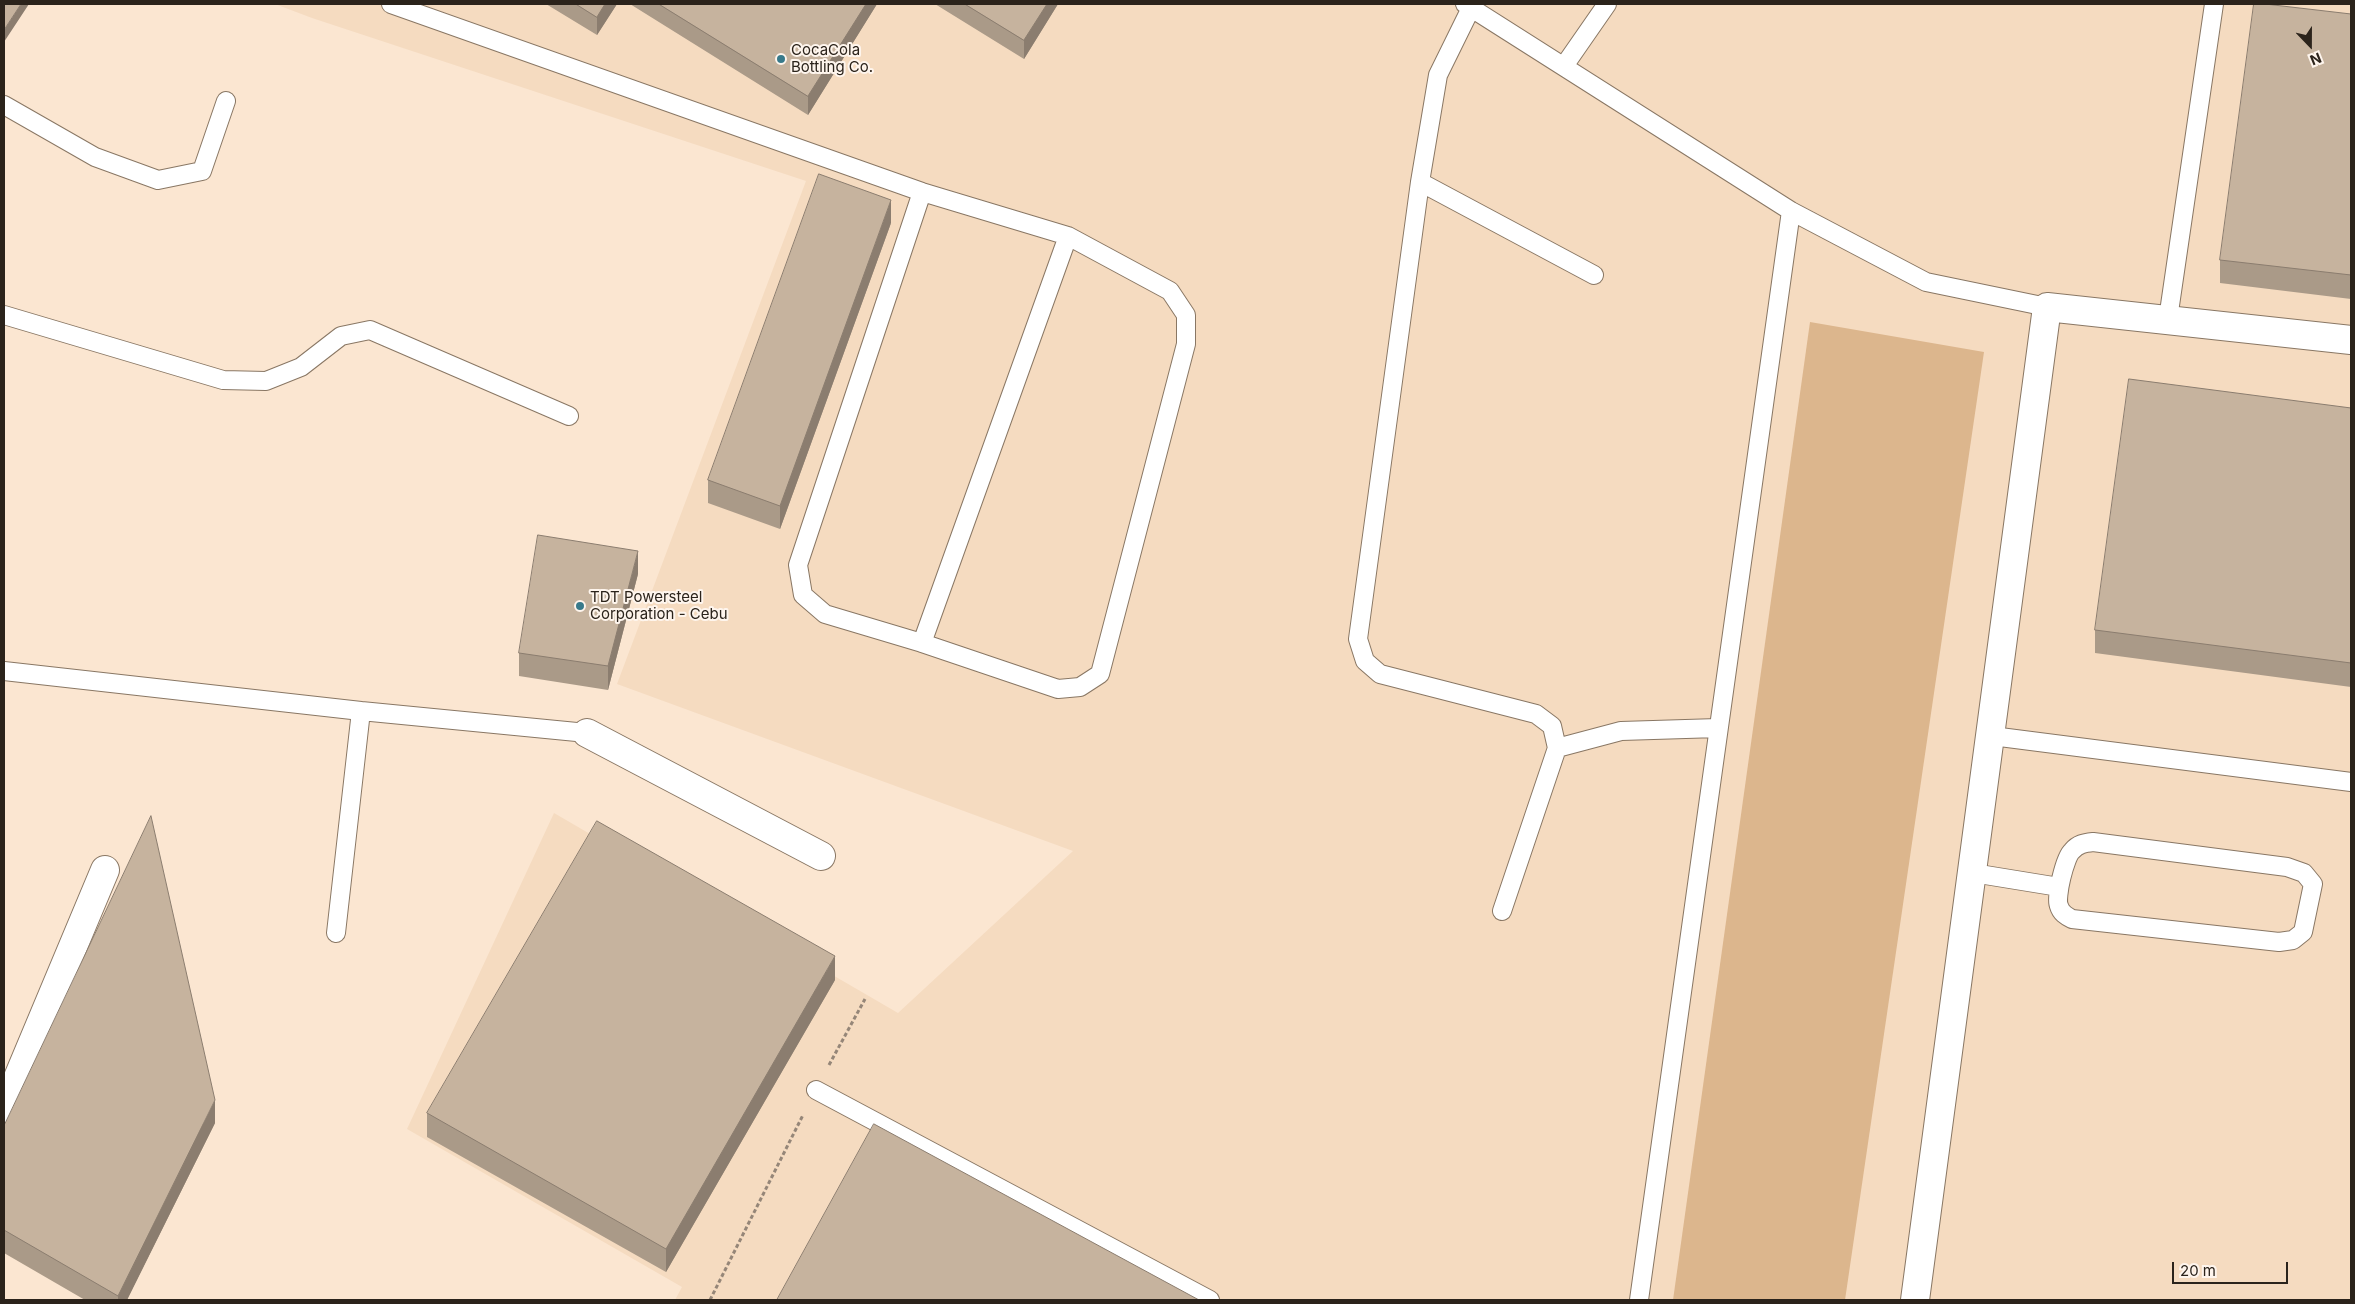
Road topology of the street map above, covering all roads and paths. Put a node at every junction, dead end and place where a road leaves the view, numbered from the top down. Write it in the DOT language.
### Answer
graph roads {
  1 [pos="391,4"];
  2 [pos="1607,4"];
  3 [pos="2214,4"];
  4 [pos="1468,6"];
  5 [pos="1564,66"];
  6 [pos="226,101"];
  7 [pos="4,105"];
  8 [pos="1420,182"];
  9 [pos="922,192"];
  10 [pos="1791,211"];
  11 [pos="1068,236"];
  12 [pos="1594,275"];
  13 [pos="2047,307"];
  14 [pos="4,315"];
  15 [pos="2168,320"];
  16 [pos="2351,340"];
  17 [pos="569,416"];
  18 [pos="922,643"];
  19 [pos="4,671"];
  20 [pos="362,711"];
  21 [pos="1718,728"];
  22 [pos="587,733"];
  23 [pos="1992,736"];
  24 [pos="1557,748"];
  25 [pos="2351,782"];
  26 [pos="821,856"];
  27 [pos="105,870"];
  28 [pos="1973,873"];
  29 [pos="2059,887"];
  30 [pos="1502,911"];
  31 [pos="336,933"];
  32 [pos="865,999"];
  33 [pos="816,1090"];
  34 [pos="4,1110"];
  35 [pos="710,1300"];
  36 [pos="1210,1300"];
  37 [pos="1639,1300"];
  38 [pos="1915,1300"];
  1 -- 9 [label="lane"];
  2 -- 5 [label="lane"];
  3 -- 15 [label="lane"];
  4 -- 5 [label="lane"];
  4 -- 8 [label="lane"];
  5 -- 10 [label="lane"];
  6 -- 7 [label="lane"];
  8 -- 12 [label="lane"];
  8 -- 24 [label="lane"];
  9 -- 11 [label="lane"];
  9 -- 18 [label="lane"];
  10 -- 13 [label="lane"];
  10 -- 21 [label="lane"];
  11 -- 18 [label="lane"];
  11 -- 18 [label="lane"];
  13 -- 15 [label="street"];
  13 -- 23 [label="street"];
  14 -- 17 [label="lane"];
  15 -- 16 [label="street"];
  19 -- 20 [label="lane"];
  20 -- 22 [label="lane"];
  20 -- 31 [label="lane"];
  21 -- 24 [label="lane"];
  21 -- 37 [label="lane"];
  22 -- 26 [label="street"];
  23 -- 25 [label="lane"];
  23 -- 28 [label="street"];
  24 -- 30 [label="lane"];
  27 -- 34 [label="street"];
  28 -- 29 [label="lane"];
  28 -- 38 [label="street"];
  29 -- 29 [label="lane"];
  32 -- 33 [label="path"];
  33 -- 35 [label="path"];
  33 -- 36 [label="lane"];
}
